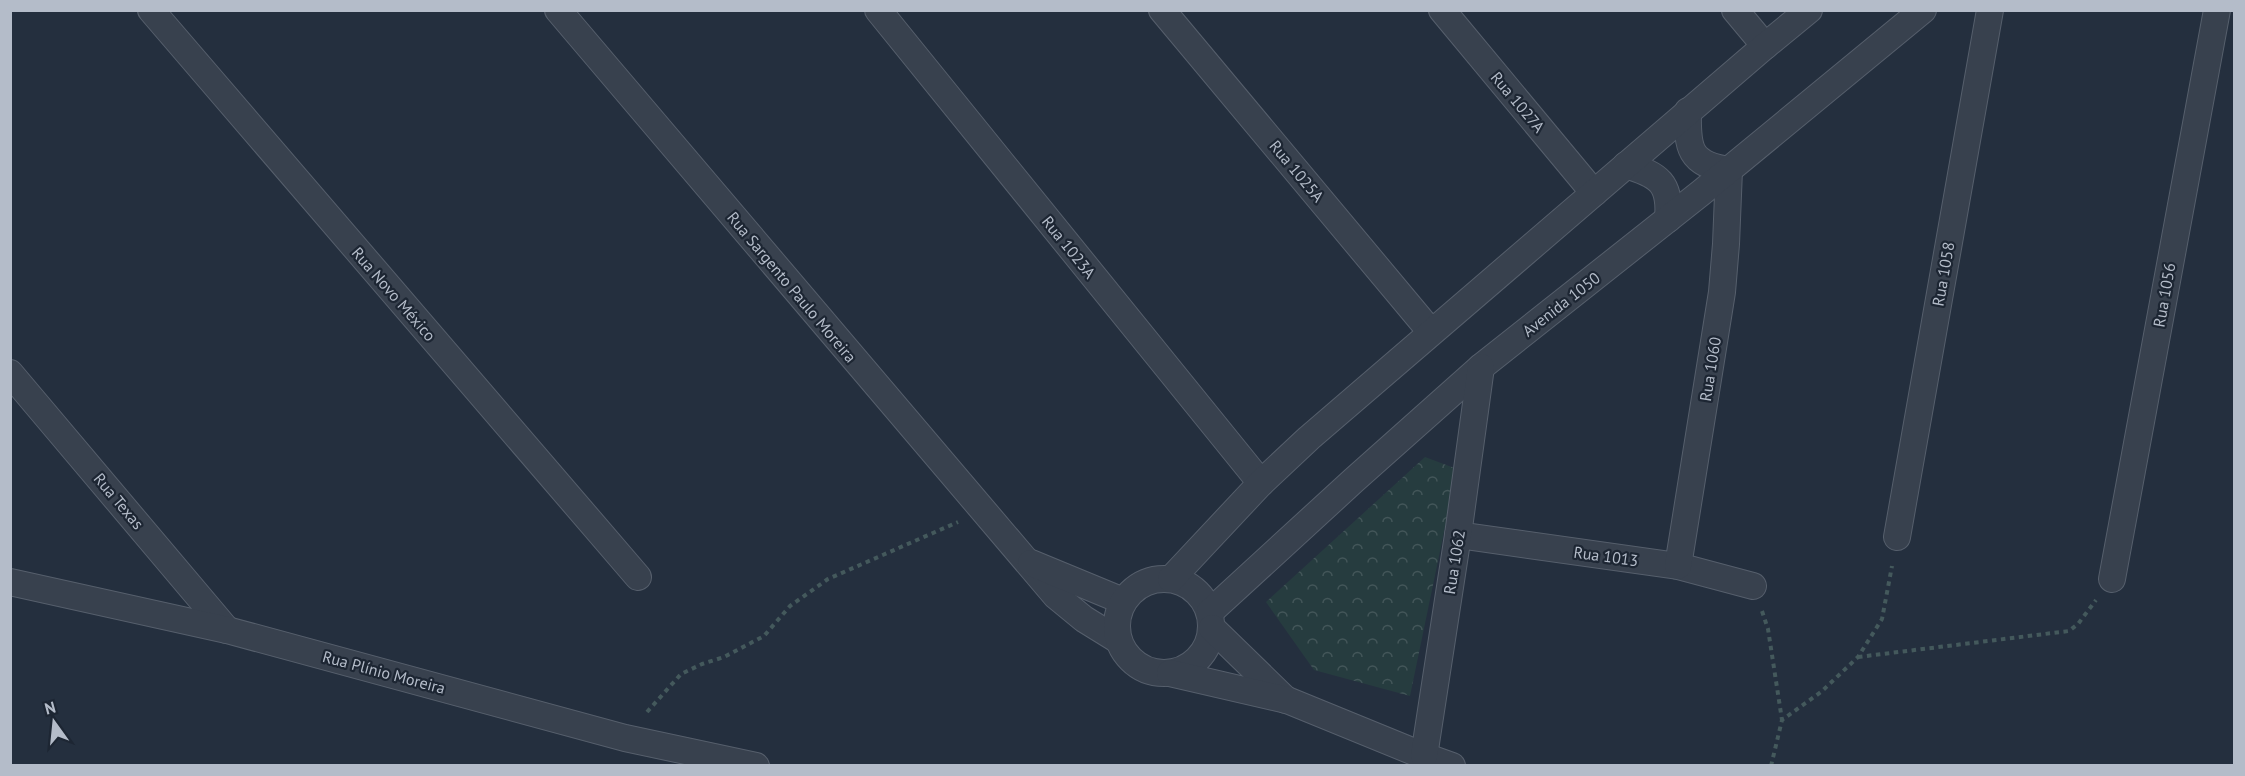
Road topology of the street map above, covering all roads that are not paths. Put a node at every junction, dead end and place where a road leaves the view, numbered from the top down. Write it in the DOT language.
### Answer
graph roads {
  1 [pos="151,10"];
  2 [pos="558,10"];
  3 [pos="878,10"];
  4 [pos="1162,10"];
  5 [pos="1442,10"];
  6 [pos="1735,10"];
  7 [pos="1809,10"];
  8 [pos="1923,10"];
  9 [pos="1990,10"];
  10 [pos="2217,10"];
  11 [pos="1765,46"];
  12 [pos="1688,111"];
  13 [pos="1626,165"];
  14 [pos="1729,170"];
  15 [pos="1593,193"];
  16 [pos="1668,219"];
  17 [pos="1431,332"];
  18 [pos="1481,367"];
  19 [pos="10,373"];
  20 [pos="1261,483"];
  21 [pos="1458,534"];
  22 [pos="1897,537"];
  23 [pos="1028,561"];
  24 [pos="1678,566"];
  25 [pos="638,577"];
  26 [pos="1171,579"];
  27 [pos="2112,579"];
  28 [pos="10,582"];
  29 [pos="1753,586"];
  30 [pos="1123,601"];
  31 [pos="1211,620"];
  32 [pos="227,630"];
  33 [pos="1118,640"];
  34 [pos="1170,673"];
  35 [pos="1287,700"];
  36 [pos="1424,756"];
  37 [pos="756,765"];
  38 [pos="1452,765"];
  1 -- 25 [label="street, Rua Novo México"];
  2 -- 23 [label="street, Rua Sargento Paulo Moreira"];
  3 -- 20 [label="street, Rua 1023A"];
  4 -- 17 [label="street, Rua 1025A"];
  5 -- 15 [label="street, Rua 1027A"];
  6 -- 11 [label="street"];
  7 -- 11 [label="street"];
  8 -- 14 [label="street, Avenida 1050"];
  9 -- 22 [label="street, Rua 1058"];
  10 -- 27 [label="street, Rua 1056"];
  11 -- 12 [label="street"];
  12 -- 13 [label="street"];
  12 -- 14 [label="street"];
  13 -- 15 [label="street"];
  13 -- 16 [label="street"];
  14 -- 16 [label="street, Avenida 1050"];
  14 -- 24 [label="street, Rua 1060"];
  15 -- 17 [label="street"];
  16 -- 18 [label="street, Avenida 1050"];
  17 -- 20 [label="street"];
  18 -- 21 [label="street, Rua 1062"];
  18 -- 31 [label="street, Avenida 1050"];
  19 -- 32 [label="street, Rua Texas"];
  20 -- 26 [label="street"];
  21 -- 24 [label="street, Rua 1013"];
  21 -- 36 [label="street, Rua 1062"];
  23 -- 30 [label="street, Rua Sargento Paulo Moreira"];
  23 -- 33 [label="street, Rua Sargento Paulo Moreira"];
  24 -- 29 [label="street, Rua 1013"];
  26 -- 30 [label="street"];
  26 -- 31 [label="street"];
  28 -- 32 [label="street, Rua Plínio Moreira"];
  30 -- 33 [label="street"];
  31 -- 34 [label="street"];
  31 -- 35 [label="street"];
  32 -- 37 [label="street, Rua Plínio Moreira"];
  33 -- 34 [label="street"];
  34 -- 35 [label="street"];
  35 -- 36 [label="street"];
  36 -- 38 [label="street"];
}
